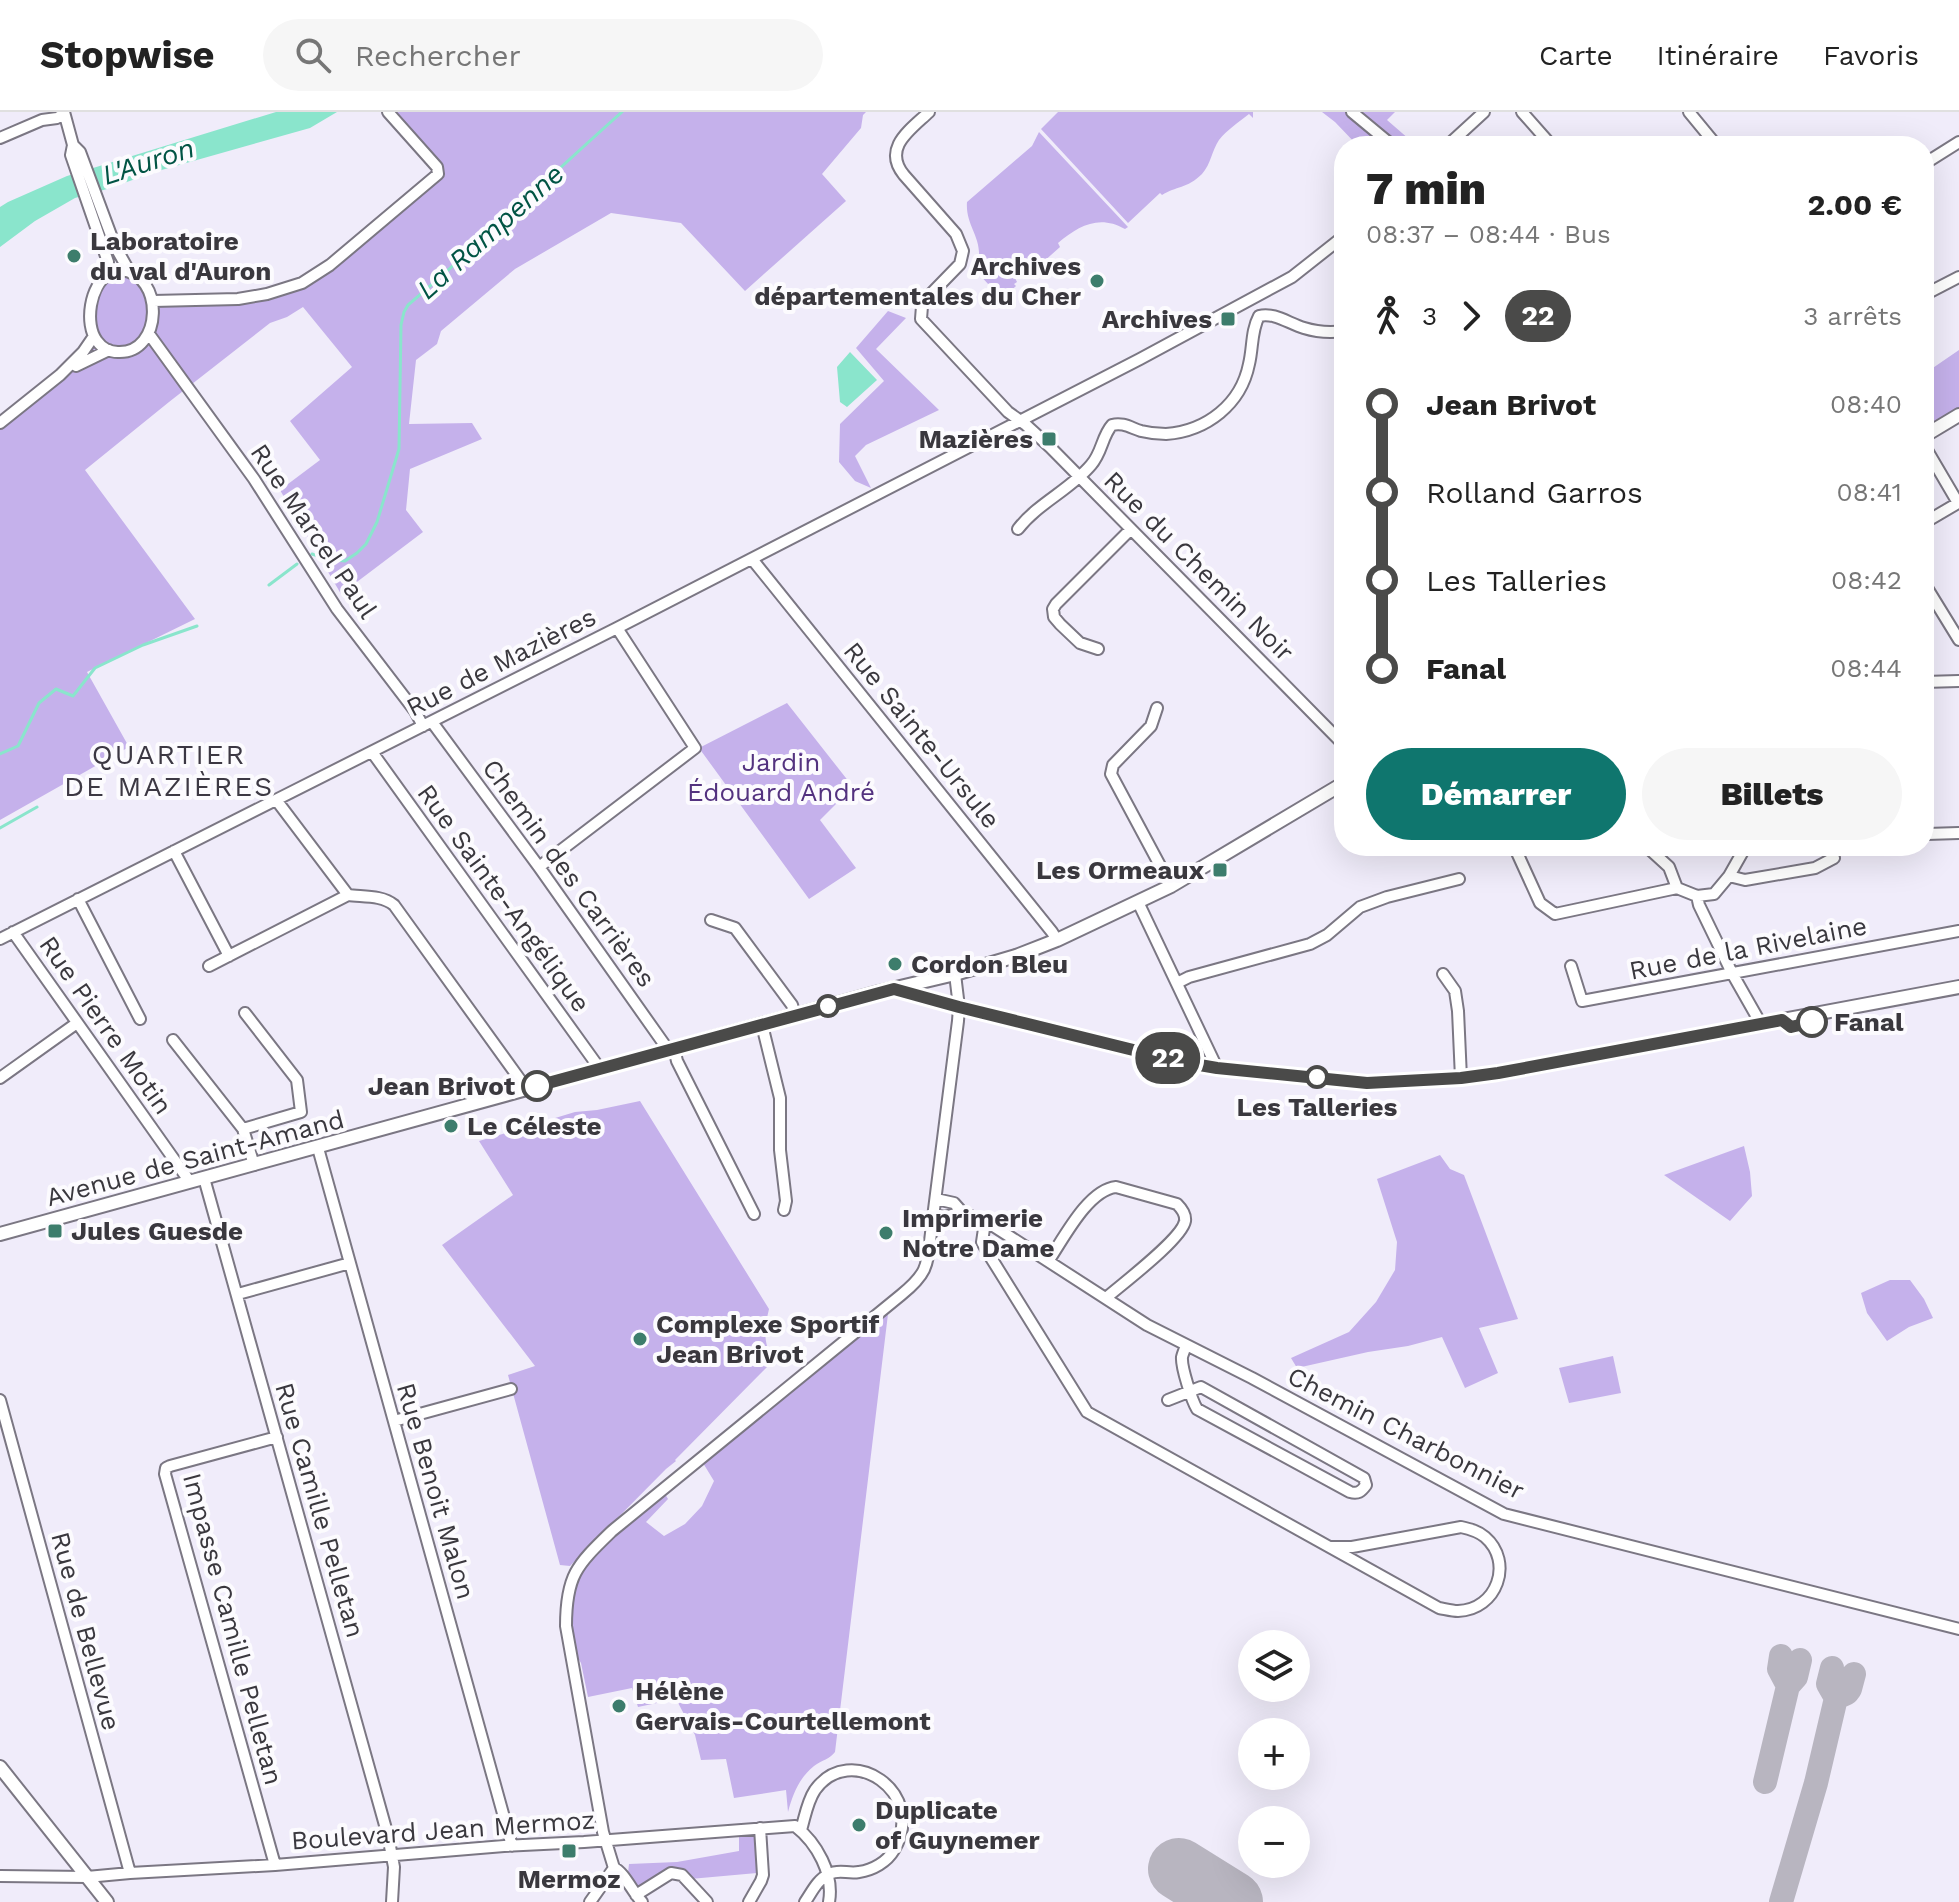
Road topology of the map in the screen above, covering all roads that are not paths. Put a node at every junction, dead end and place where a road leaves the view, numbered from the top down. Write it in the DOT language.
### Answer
graph roads {
  1 [pos="388,112"];
  2 [pos="929,112"];
  3 [pos="1352,112"];
  4 [pos="1484,112"];
  5 [pos="1522,112"];
  6 [pos="1689,112"];
  7 [pos="64,113"];
  8 [pos="1381,136"];
  9 [pos="1458,136"];
  10 [pos="1543,136"];
  11 [pos="1709,136"];
  12 [pos="0,138"];
  13 [pos="1959,142"];
  14 [pos="1934,158"];
  15 [pos="91,196"];
  16 [pos="1334,244"];
  17 [pos="129,271"];
  18 [pos="105,277"];
  19 [pos="1959,277"];
  20 [pos="1934,290"];
  21 [pos="1252,299"];
  22 [pos="153,301"];
  23 [pos="1261,315"];
  24 [pos="1334,333"];
  25 [pos="149,334"];
  26 [pos="94,336"];
  27 [pos="138,346"];
  28 [pos="109,350"];
  29 [pos="167,361"];
  30 [pos="60,375"];
  31 [pos="1959,415"];
  32 [pos="1021,420"];
  33 [pos="0,423"];
  34 [pos="1934,430"];
  35 [pos="1934,462"];
  36 [pos="1079,477"];
  37 [pos="1934,517"];
  38 [pos="1018,529"];
  39 [pos="1131,529"];
  40 [pos="752,559"];
  41 [pos="1934,599"];
  42 [pos="617,628"];
  43 [pos="1959,640"];
  44 [pos="1098,649"];
  45 [pos="1959,681"];
  46 [pos="1934,682"];
  47 [pos="1157,708"];
  48 [pos="428,724"];
  49 [pos="1334,735"];
  50 [pos="372,752"];
  51 [pos="1334,789"];
  52 [pos="277,801"];
  53 [pos="1959,833"];
  54 [pos="1934,834"];
  55 [pos="174,851"];
  56 [pos="1519,856"];
  57 [pos="1657,856"];
  58 [pos="1740,856"];
  59 [pos="1834,858"];
  60 [pos="539,867"];
  61 [pos="1729,876"];
  62 [pos="1459,879"];
  63 [pos="1171,886"];
  64 [pos="1677,888"];
  65 [pos="348,895"];
  66 [pos="1697,896"];
  67 [pos="78,899"];
  68 [pos="1138,902"];
  69 [pos="711,920"];
  70 [pos="1959,931"];
  71 [pos="13,932"];
  72 [pos="0,939"];
  73 [pos="1057,940"];
  74 [pos="229,956"];
  75 [pos="209,966"];
  76 [pos="1571,966"];
  77 [pos="1732,973"];
  78 [pos="955,974"];
  79 [pos="1443,974"];
  80 [pos="1177,983"];
  81 [pos="1959,987"];
  82 [pos="894,989"];
  83 [pos="959,1007"];
  84 [pos="245,1013"];
  85 [pos="795,1015"];
  86 [pos="140,1019"];
  87 [pos="77,1023"];
  88 [pos="1761,1024"];
  89 [pos="762,1025"];
  90 [pos="173,1040"];
  91 [pos="672,1050"];
  92 [pos="1217,1068"];
  93 [pos="600,1069"];
  94 [pos="0,1078"];
  95 [pos="1461,1078"];
  96 [pos="526,1088"];
  97 [pos="243,1129"];
  98 [pos="318,1148"];
  99 [pos="254,1165"];
  100 [pos="204,1178"];
  101 [pos="190,1182"];
  102 [pos="936,1199"];
  103 [pos="784,1210"];
  104 [pos="962,1212"];
  105 [pos="754,1214"];
  106 [pos="933,1215"];
  107 [pos="985,1222"];
  108 [pos="0,1234"];
  109 [pos="1049,1260"];
  110 [pos="350,1263"];
  111 [pos="238,1294"];
  112 [pos="1106,1298"];
  113 [pos="1186,1345"];
  114 [pos="511,1389"];
  115 [pos="1190,1391"];
  116 [pos="0,1400"];
  117 [pos="1168,1400"];
  118 [pos="394,1421"];
  119 [pos="277,1437"];
  120 [pos="1331,1547"];
  121 [pos="1959,1629"];
  122 [pos="0,1767"];
  123 [pos="760,1828"];
  124 [pos="801,1830"];
  125 [pos="606,1840"];
  126 [pos="512,1846"];
  127 [pos="391,1854"];
  128 [pos="275,1865"];
  129 [pos="614,1868"];
  130 [pos="130,1873"];
  131 [pos="828,1875"];
  132 [pos="0,1876"];
  133 [pos="87,1877"];
  134 [pos="639,1899"];
  135 [pos="107,1902"];
  136 [pos="392,1902"];
  137 [pos="590,1902"];
  138 [pos="707,1902"];
  139 [pos="749,1902"];
  140 [pos="805,1902"];
  141 [pos="829,1902"];
  1 -- 22 [label="street"];
  2 -- 32 [label="street, Rue du Chemin Noir"];
  3 -- 8 [label="street"];
  4 -- 9 [label="street"];
  5 -- 10 [label="street"];
  6 -- 11 [label="street"];
  7 -- 12 [label="street"];
  7 -- 15 [label="street"];
  13 -- 14 [label="street"];
  15 -- 17 [label="street"];
  15 -- 18 [label="street"];
  16 -- 21 [label="street, Rue de Mazières"];
  17 -- 18 [label="street"];
  17 -- 22 [label="street"];
  18 -- 26 [label="street"];
  19 -- 20 [label="street"];
  21 -- 23 [label="street"];
  21 -- 32 [label="street, Rue de Mazières"];
  22 -- 25 [label="street"];
  23 -- 24 [label="street"];
  23 -- 36 [label="street"];
  25 -- 27 [label="street"];
  25 -- 29 [label="street, Rue Marcel Paul"];
  26 -- 28 [label="street"];
  26 -- 30 [label="street"];
  27 -- 28 [label="street"];
  27 -- 29 [label="street, Rue Marcel Paul"];
  28 -- 30 [label="street"];
  29 -- 48 [label="street, Rue Marcel Paul"];
  30 -- 33 [label="street"];
  31 -- 34 [label="main road"];
  32 -- 36 [label="street, Rue du Chemin Noir"];
  32 -- 40 [label="street, Rue de Mazières"];
  35 -- 37 [label="street"];
  36 -- 38 [label="street"];
  36 -- 39 [label="street, Rue du Chemin Noir"];
  39 -- 44 [label="street"];
  39 -- 49 [label="street, Rue du Chemin Noir"];
  40 -- 42 [label="street, Rue de Mazières"];
  40 -- 73 [label="street, Rue Sainte-Ursule"];
  41 -- 43 [label="street"];
  42 -- 48 [label="street, Rue de Mazières"];
  42 -- 60 [label="street"];
  45 -- 46 [label="street"];
  47 -- 63 [label="street"];
  48 -- 50 [label="street, Rue de Mazières"];
  48 -- 60 [label="street, Chemin des Carrières"];
  50 -- 52 [label="street, Rue de Mazières"];
  50 -- 93 [label="street, Rue Sainte-Angélique"];
  51 -- 63 [label="main road, Avenue de Saint-Amand"];
  52 -- 55 [label="street, Rue de Mazières"];
  52 -- 65 [label="street"];
  53 -- 54 [label="street"];
  55 -- 67 [label="street, Rue de Mazières"];
  55 -- 74 [label="street"];
  56 -- 64 [label="street"];
  57 -- 64 [label="street"];
  58 -- 61 [label="street"];
  59 -- 61 [label="street"];
  60 -- 91 [label="street, Chemin des Carrières"];
  61 -- 66 [label="street"];
  62 -- 80 [label="street"];
  63 -- 68 [label="main road, Avenue de Saint-Amand"];
  64 -- 66 [label="street"];
  65 -- 74 [label="street"];
  65 -- 96 [label="street"];
  66 -- 77 [label="street"];
  67 -- 71 [label="street, Rue de Mazières"];
  67 -- 86 [label="street"];
  68 -- 73 [label="main road, Avenue de Saint-Amand"];
  68 -- 80 [label="street"];
  69 -- 85 [label="street"];
  70 -- 77 [label="street, Rue de la Rivelaine"];
  71 -- 72 [label="street, Rue de Mazières"];
  71 -- 87 [label="street, Rue Pierre Motin"];
  73 -- 78 [label="main road, Avenue de Saint-Amand"];
  74 -- 75 [label="street"];
  76 -- 77 [label="street, Rue de la Rivelaine"];
  77 -- 88 [label="street"];
  78 -- 82 [label="main road, Avenue de Saint-Amand"];
  78 -- 83 [label="street"];
  79 -- 95 [label="street"];
  80 -- 92 [label="street"];
  81 -- 88 [label="main road"];
  82 -- 83 [label="main road"];
  82 -- 85 [label="main road, Avenue de Saint-Amand"];
  83 -- 92 [label="main road"];
  83 -- 102 [label="street"];
  84 -- 97 [label="street"];
  85 -- 89 [label="main road, Avenue de Saint-Amand"];
  87 -- 94 [label="street"];
  87 -- 101 [label="street, Rue Pierre Motin"];
  88 -- 95 [label="main road"];
  89 -- 91 [label="main road, Avenue de Saint-Amand"];
  89 -- 103 [label="street"];
  90 -- 97 [label="street"];
  91 -- 93 [label="main road, Avenue de Saint-Amand"];
  91 -- 105 [label="street, Chemin des Carrières"];
  92 -- 95 [label="main road"];
  93 -- 96 [label="main road, Avenue de Saint-Amand"];
  96 -- 98 [label="main road, Avenue de Saint-Amand"];
  97 -- 99 [label="street"];
  98 -- 99 [label="main road, Avenue de Saint-Amand"];
  98 -- 110 [label="street, Rue Benoit Malon"];
  99 -- 100 [label="main road, Avenue de Saint-Amand"];
  100 -- 101 [label="main road, Avenue de Saint-Amand"];
  100 -- 111 [label="street, Rue Camille Pelletan"];
  101 -- 108 [label="main road, Avenue de Saint-Amand"];
  102 -- 104 [label="street, Chemin Charbonnier"];
  102 -- 106 [label="street"];
  104 -- 106 [label="street, Chemin Charbonnier"];
  104 -- 107 [label="street, Chemin Charbonnier"];
  106 -- 125 [label="street"];
  107 -- 109 [label="street, Chemin Charbonnier"];
  107 -- 120 [label="street"];
  109 -- 112 [label="street, Chemin Charbonnier"];
  109 -- 112 [label="street"];
  110 -- 111 [label="street"];
  110 -- 118 [label="street, Rue Benoit Malon"];
  111 -- 119 [label="street, Rue Camille Pelletan"];
  112 -- 113 [label="street, Chemin Charbonnier"];
  113 -- 115 [label="street"];
  113 -- 121 [label="street, Chemin Charbonnier"];
  114 -- 118 [label="street"];
  115 -- 115 [label="street"];
  115 -- 117 [label="street"];
  116 -- 130 [label="street, Rue de Bellevue"];
  118 -- 126 [label="street, Rue Benoit Malon"];
  119 -- 127 [label="street, Rue Camille Pelletan"];
  119 -- 128 [label="street, Impasse Camille Pelletan"];
  120 -- 120 [label="street"];
  122 -- 133 [label="main road"];
  123 -- 124 [label="street, Boulevard Jean Mermoz"];
  123 -- 125 [label="street, Boulevard Jean Mermoz"];
  123 -- 139 [label="street"];
  124 -- 131 [label="street"];
  124 -- 131 [label="street"];
  125 -- 126 [label="street, Boulevard Jean Mermoz"];
  125 -- 129 [label="street"];
  126 -- 127 [label="street, Boulevard Jean Mermoz"];
  127 -- 128 [label="street, Boulevard Jean Mermoz"];
  127 -- 136 [label="street, Rue Camille Pelletan"];
  128 -- 130 [label="street, Boulevard Jean Mermoz"];
  129 -- 134 [label="street"];
  129 -- 137 [label="street"];
  130 -- 133 [label="street, Boulevard Jean Mermoz"];
  131 -- 140 [label="street"];
  131 -- 141 [label="street"];
  132 -- 133 [label="street, Boulevard Jean Mermoz"];
  133 -- 135 [label="main road"];
  134 -- 138 [label="street"];
}
